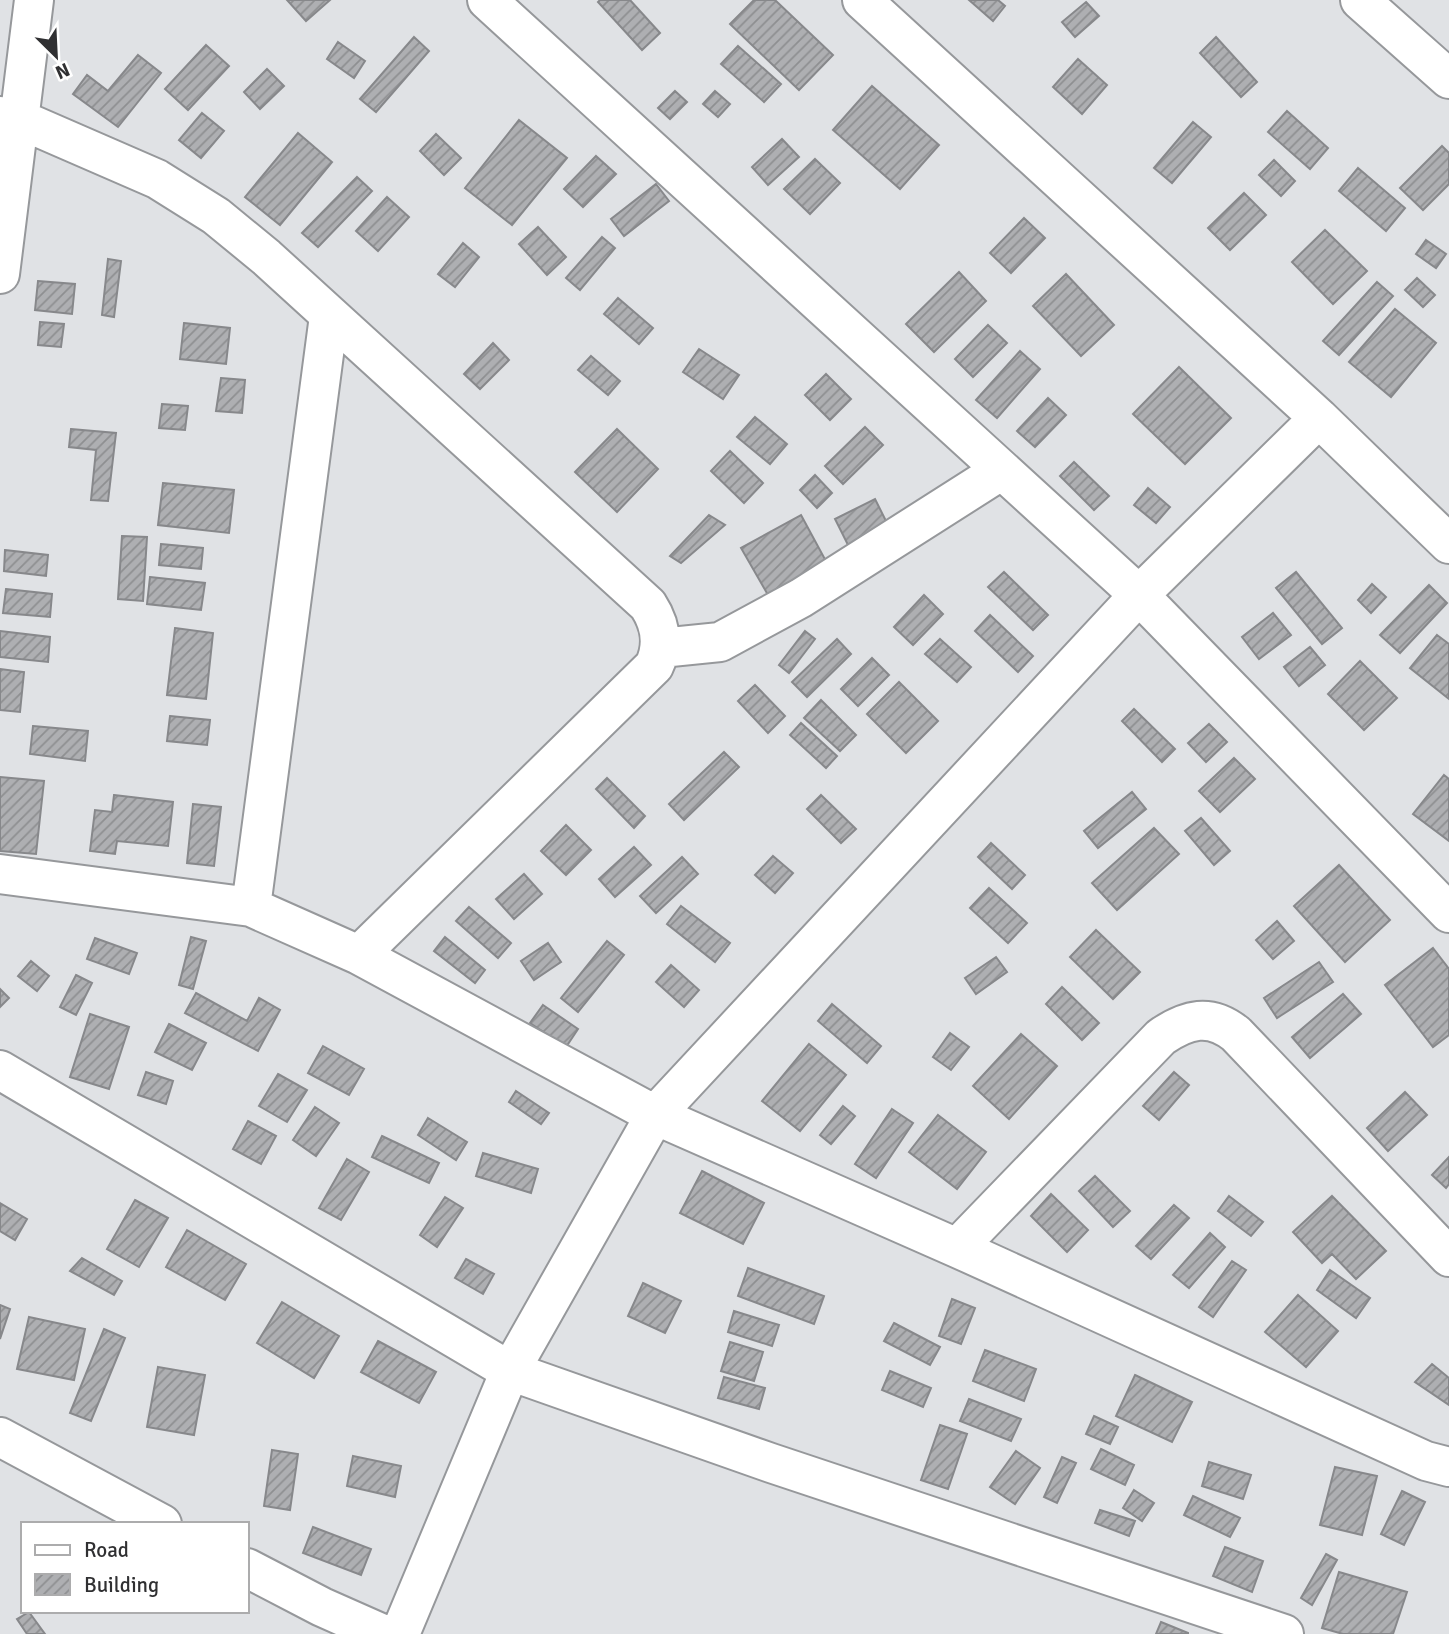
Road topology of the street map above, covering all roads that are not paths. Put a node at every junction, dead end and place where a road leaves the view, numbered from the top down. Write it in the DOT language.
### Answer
graph roads {
  1 [pos="34,0"];
  2 [pos="487,0"];
  3 [pos="862,0"];
  4 [pos="1360,0"];
  5 [pos="1449,79"];
  6 [pos="9,117"];
  7 [pos="0,274"];
  8 [pos="329,316"];
  9 [pos="1319,418"];
  10 [pos="1002,470"];
  11 [pos="1449,544"];
  12 [pos="1139,595"];
  13 [pos="661,648"];
  14 [pos="0,874"];
  15 [pos="251,907"];
  16 [pos="1449,913"];
  17 [pos="359,955"];
  18 [pos="0,1070"];
  19 [pos="655,1115"];
  20 [pos="957,1248"];
  21 [pos="1449,1257"];
  22 [pos="510,1371"];
  23 [pos="0,1437"];
  24 [pos="1449,1467"];
  25 [pos="158,1522"];
  26 [pos="248,1569"];
  27 [pos="383,1634"];
  28 [pos="400,1634"];
  29 [pos="1284,1634"];
  1 -- 6 [label="street"];
  2 -- 10 [label="street"];
  3 -- 9 [label="street"];
  4 -- 5 [label="street"];
  6 -- 7 [label="street"];
  6 -- 8 [label="street"];
  8 -- 13 [label="street"];
  8 -- 15 [label="street"];
  9 -- 11 [label="street"];
  9 -- 12 [label="street"];
  10 -- 12 [label="street"];
  10 -- 13 [label="street"];
  12 -- 16 [label="street"];
  12 -- 19 [label="street"];
  13 -- 17 [label="street"];
  14 -- 15 [label="street"];
  15 -- 17 [label="street"];
  17 -- 19 [label="street"];
  18 -- 22 [label="street"];
  19 -- 20 [label="street"];
  19 -- 22 [label="street"];
  20 -- 21 [label="street"];
  20 -- 24 [label="street"];
  22 -- 28 [label="street"];
  22 -- 29 [label="street"];
  23 -- 25 [label="street"];
  26 -- 27 [label="street"];
}
